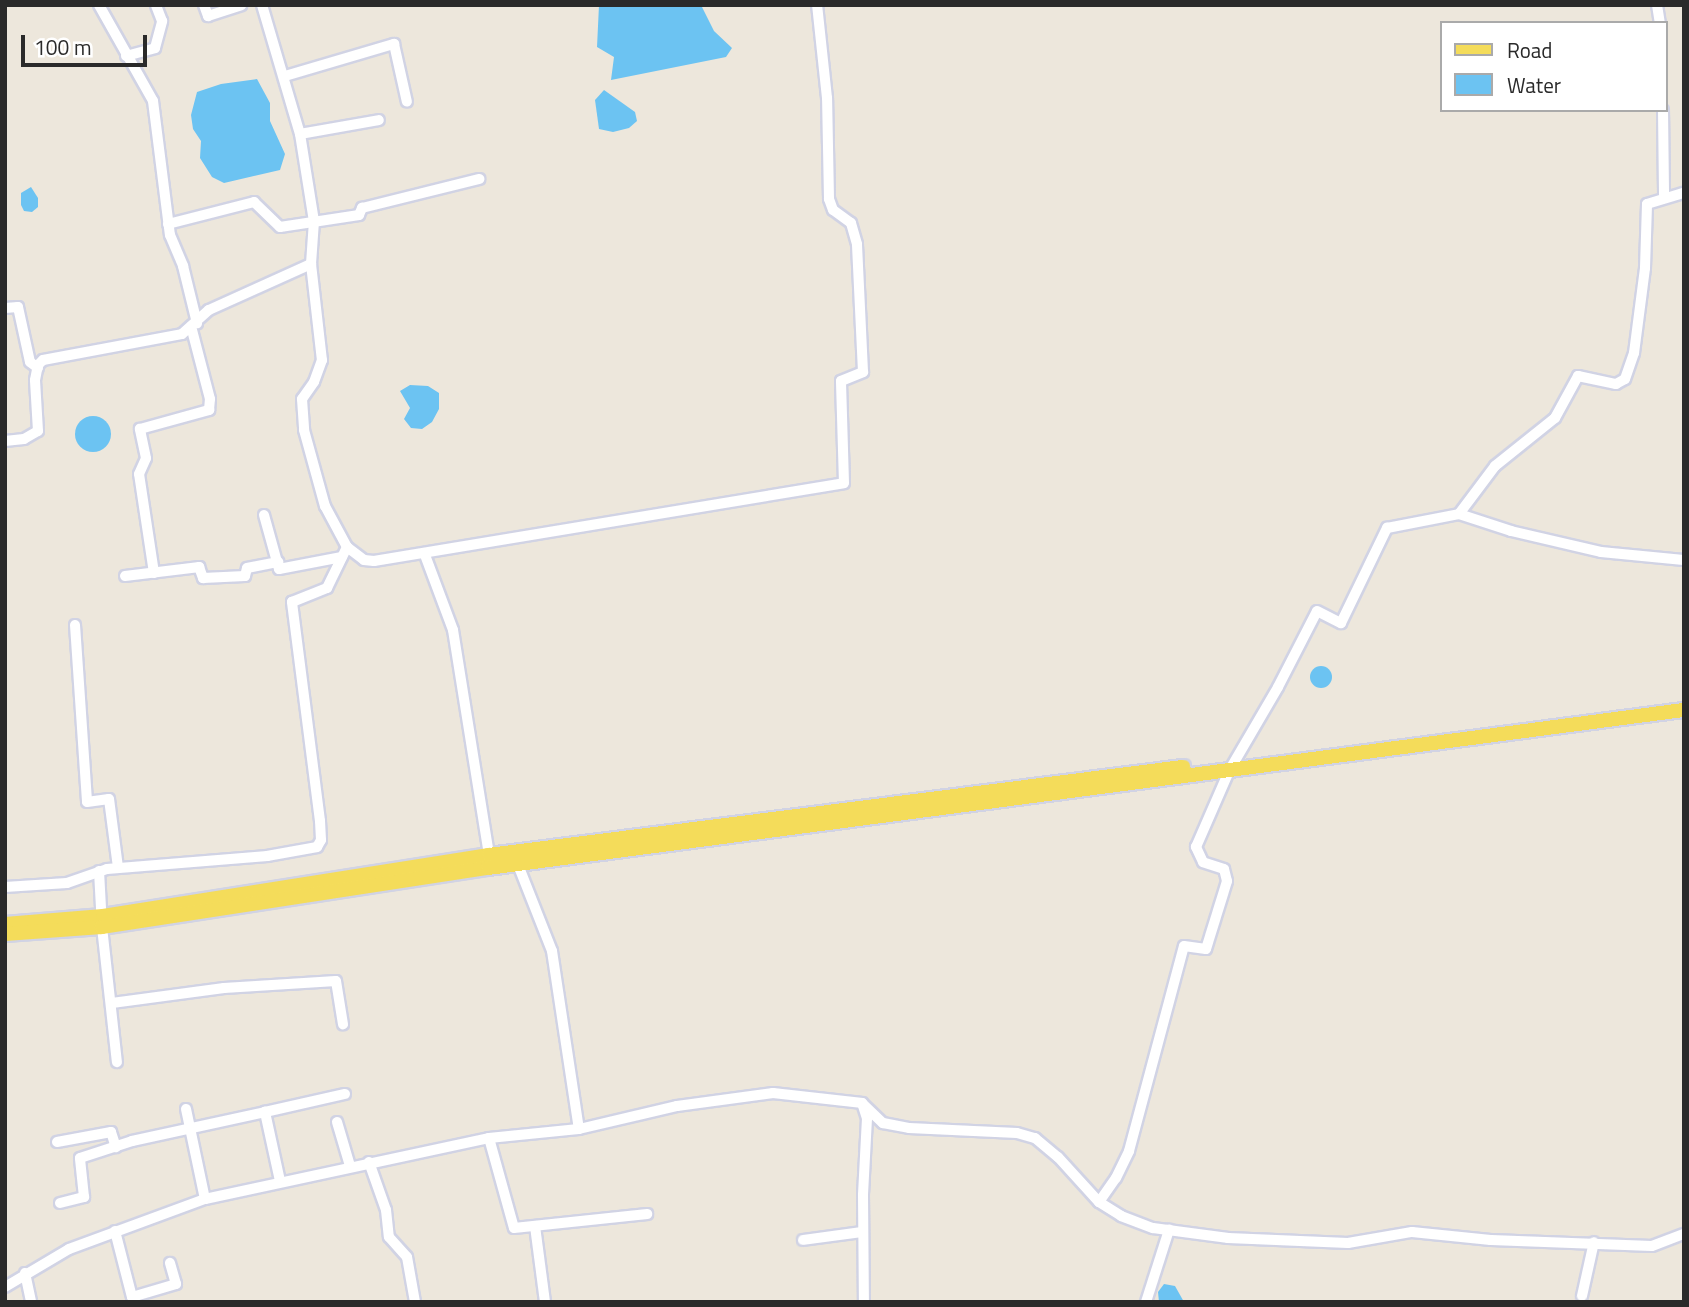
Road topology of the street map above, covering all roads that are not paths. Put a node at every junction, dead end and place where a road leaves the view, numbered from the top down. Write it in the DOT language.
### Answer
graph roads {
  1 [pos="99,5"];
  2 [pos="156,5"];
  3 [pos="204,5"];
  4 [pos="241,5"];
  5 [pos="262,5"];
  6 [pos="817,5"];
  7 [pos="126,56"];
  8 [pos="285,76"];
  9 [pos="407,103"];
  10 [pos="1663,112"];
  11 [pos="379,120"];
  12 [pos="300,134"];
  13 [pos="480,178"];
  14 [pos="1684,193"];
  15 [pos="1664,198"];
  16 [pos="314,221"];
  17 [pos="168,223"];
  18 [pos="311,264"];
  19 [pos="5,308"];
  20 [pos="194,325"];
  21 [pos="38,368"];
  22 [pos="5,441"];
  23 [pos="1459,514"];
  24 [pos="264,516"];
  25 [pos="345,552"];
  26 [pos="425,555"];
  27 [pos="1684,560"];
  28 [pos="278,562"];
  29 [pos="154,573"];
  30 [pos="125,576"];
  31 [pos="75,625"];
  32 [pos="1684,701"];
  33 [pos="1684,710"];
  34 [pos="1232,766"];
  35 [pos="489,855"];
  36 [pos="516,859"];
  37 [pos="118,867"];
  38 [pos="99,871"];
  39 [pos="5,887"];
  40 [pos="102,922"];
  41 [pos="5,924"];
  42 [pos="5,934"];
  43 [pos="112,1003"];
  44 [pos="343,1024"];
  45 [pos="117,1062"];
  46 [pos="345,1094"];
  47 [pos="862,1102"];
  48 [pos="186,1109"];
  49 [pos="265,1112"];
  50 [pos="337,1122"];
  51 [pos="189,1128"];
  52 [pos="579,1129"];
  53 [pos="489,1138"];
  54 [pos="57,1142"];
  55 [pos="116,1147"];
  56 [pos="369,1162"];
  57 [pos="350,1166"];
  58 [pos="280,1181"];
  59 [pos="205,1199"];
  60 [pos="1099,1202"];
  61 [pos="60,1203"];
  62 [pos="647,1214"];
  63 [pos="535,1226"];
  64 [pos="1169,1230"];
  65 [pos="115,1231"];
  66 [pos="862,1232"];
  67 [pos="1684,1234"];
  68 [pos="803,1240"];
  69 [pos="1594,1242"];
  70 [pos="170,1263"];
  71 [pos="25,1273"];
  72 [pos="5,1287"];
  73 [pos="1582,1296"];
  74 [pos="31,1302"];
  75 [pos="415,1302"];
  76 [pos="545,1302"];
  77 [pos="864,1302"];
  78 [pos="1146,1302"];
  1 -- 7 [label="street"];
  2 -- 7 [label="street"];
  3 -- 4 [label="street"];
  5 -- 8 [label="street"];
  6 -- 26 [label="street"];
  7 -- 17 [label="street"];
  8 -- 9 [label="street"];
  8 -- 12 [label="street"];
  10 -- 15 [label="street"];
  11 -- 12 [label="street"];
  12 -- 16 [label="street"];
  13 -- 16 [label="street"];
  14 -- 15 [label="street"];
  15 -- 23 [label="street"];
  16 -- 17 [label="street"];
  16 -- 18 [label="street"];
  17 -- 20 [label="street"];
  18 -- 20 [label="street"];
  18 -- 25 [label="street"];
  19 -- 21 [label="street"];
  20 -- 21 [label="street"];
  20 -- 29 [label="street"];
  21 -- 22 [label="street"];
  23 -- 27 [label="street"];
  23 -- 34 [label="street"];
  24 -- 28 [label="street"];
  25 -- 26 [label="street"];
  25 -- 28 [label="street"];
  25 -- 37 [label="street"];
  26 -- 35 [label="street"];
  28 -- 29 [label="street"];
  29 -- 30 [label="street"];
  31 -- 37 [label="street"];
  32 -- 34 [label="main road"];
  33 -- 34 [label="main road"];
  34 -- 36 [label="main road"];
  34 -- 60 [label="street"];
  35 -- 36 [label="main road"];
  35 -- 40 [label="main road"];
  36 -- 40 [label="main road"];
  36 -- 52 [label="street"];
  37 -- 38 [label="street"];
  38 -- 39 [label="street"];
  38 -- 40 [label="street"];
  40 -- 41 [label="main road"];
  40 -- 42 [label="main road"];
  40 -- 43 [label="street"];
  43 -- 44 [label="street"];
  43 -- 45 [label="street"];
  46 -- 49 [label="street"];
  47 -- 52 [label="street"];
  47 -- 60 [label="street"];
  47 -- 66 [label="street"];
  48 -- 51 [label="street"];
  49 -- 51 [label="street"];
  49 -- 58 [label="street"];
  50 -- 57 [label="street"];
  51 -- 55 [label="street"];
  51 -- 59 [label="street"];
  52 -- 53 [label="street"];
  53 -- 56 [label="street"];
  53 -- 63 [label="street"];
  54 -- 55 [label="street"];
  55 -- 61 [label="street"];
  56 -- 57 [label="street"];
  56 -- 75 [label="street"];
  57 -- 58 [label="street"];
  58 -- 59 [label="street"];
  59 -- 65 [label="street"];
  60 -- 64 [label="street"];
  62 -- 63 [label="street"];
  63 -- 76 [label="street"];
  64 -- 69 [label="street"];
  64 -- 78 [label="street"];
  65 -- 70 [label="street"];
  65 -- 71 [label="street"];
  66 -- 68 [label="street"];
  66 -- 77 [label="street"];
  67 -- 69 [label="street"];
  69 -- 73 [label="street"];
  71 -- 72 [label="street"];
  71 -- 74 [label="street"];
}
